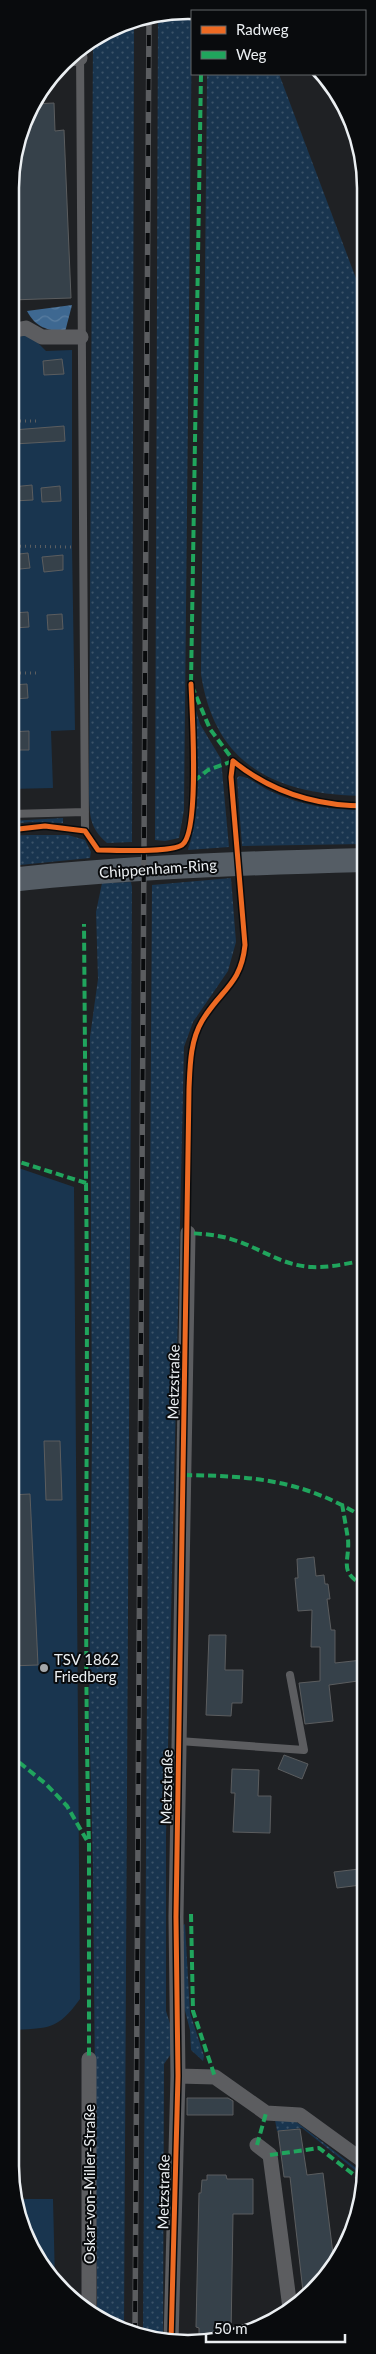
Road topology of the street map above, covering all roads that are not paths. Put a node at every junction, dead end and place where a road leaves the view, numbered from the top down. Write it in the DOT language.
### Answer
graph roads {
  1 [pos="76,61"];
  2 [pos="19,329"];
  3 [pos="80,337"];
  4 [pos="84,812"];
  5 [pos="19,814"];
  6 [pos="85,831"];
  7 [pos="357,860"];
  8 [pos="19,879"];
  9 [pos="188,1233"];
  10 [pos="290,1674"];
  11 [pos="179,1741"];
  12 [pos="90,2059"];
  13 [pos="178,2076"];
  14 [pos="257,2145"];
  15 [pos="357,2156"];
  16 [pos="289,2301"];
  17 [pos="89,2303"];
  18 [pos="171,2334"];
  1 -- 3 [label="lane"];
  2 -- 3 [label="street"];
  3 -- 4 [label="lane"];
  4 -- 5 [label="lane"];
  4 -- 6 [label="lane"];
  7 -- 8 [label="main road, Chippenham-Ring"];
  9 -- 11 [label="street, Metzstraße"];
  10 -- 11 [label="lane"];
  11 -- 13 [label="street, Metzstraße"];
  12 -- 17 [label="street, Oskar-von-Miller-Straße"];
  13 -- 15 [label="street"];
  13 -- 18 [label="street, Metzstraße"];
  14 -- 16 [label="street"];
}
